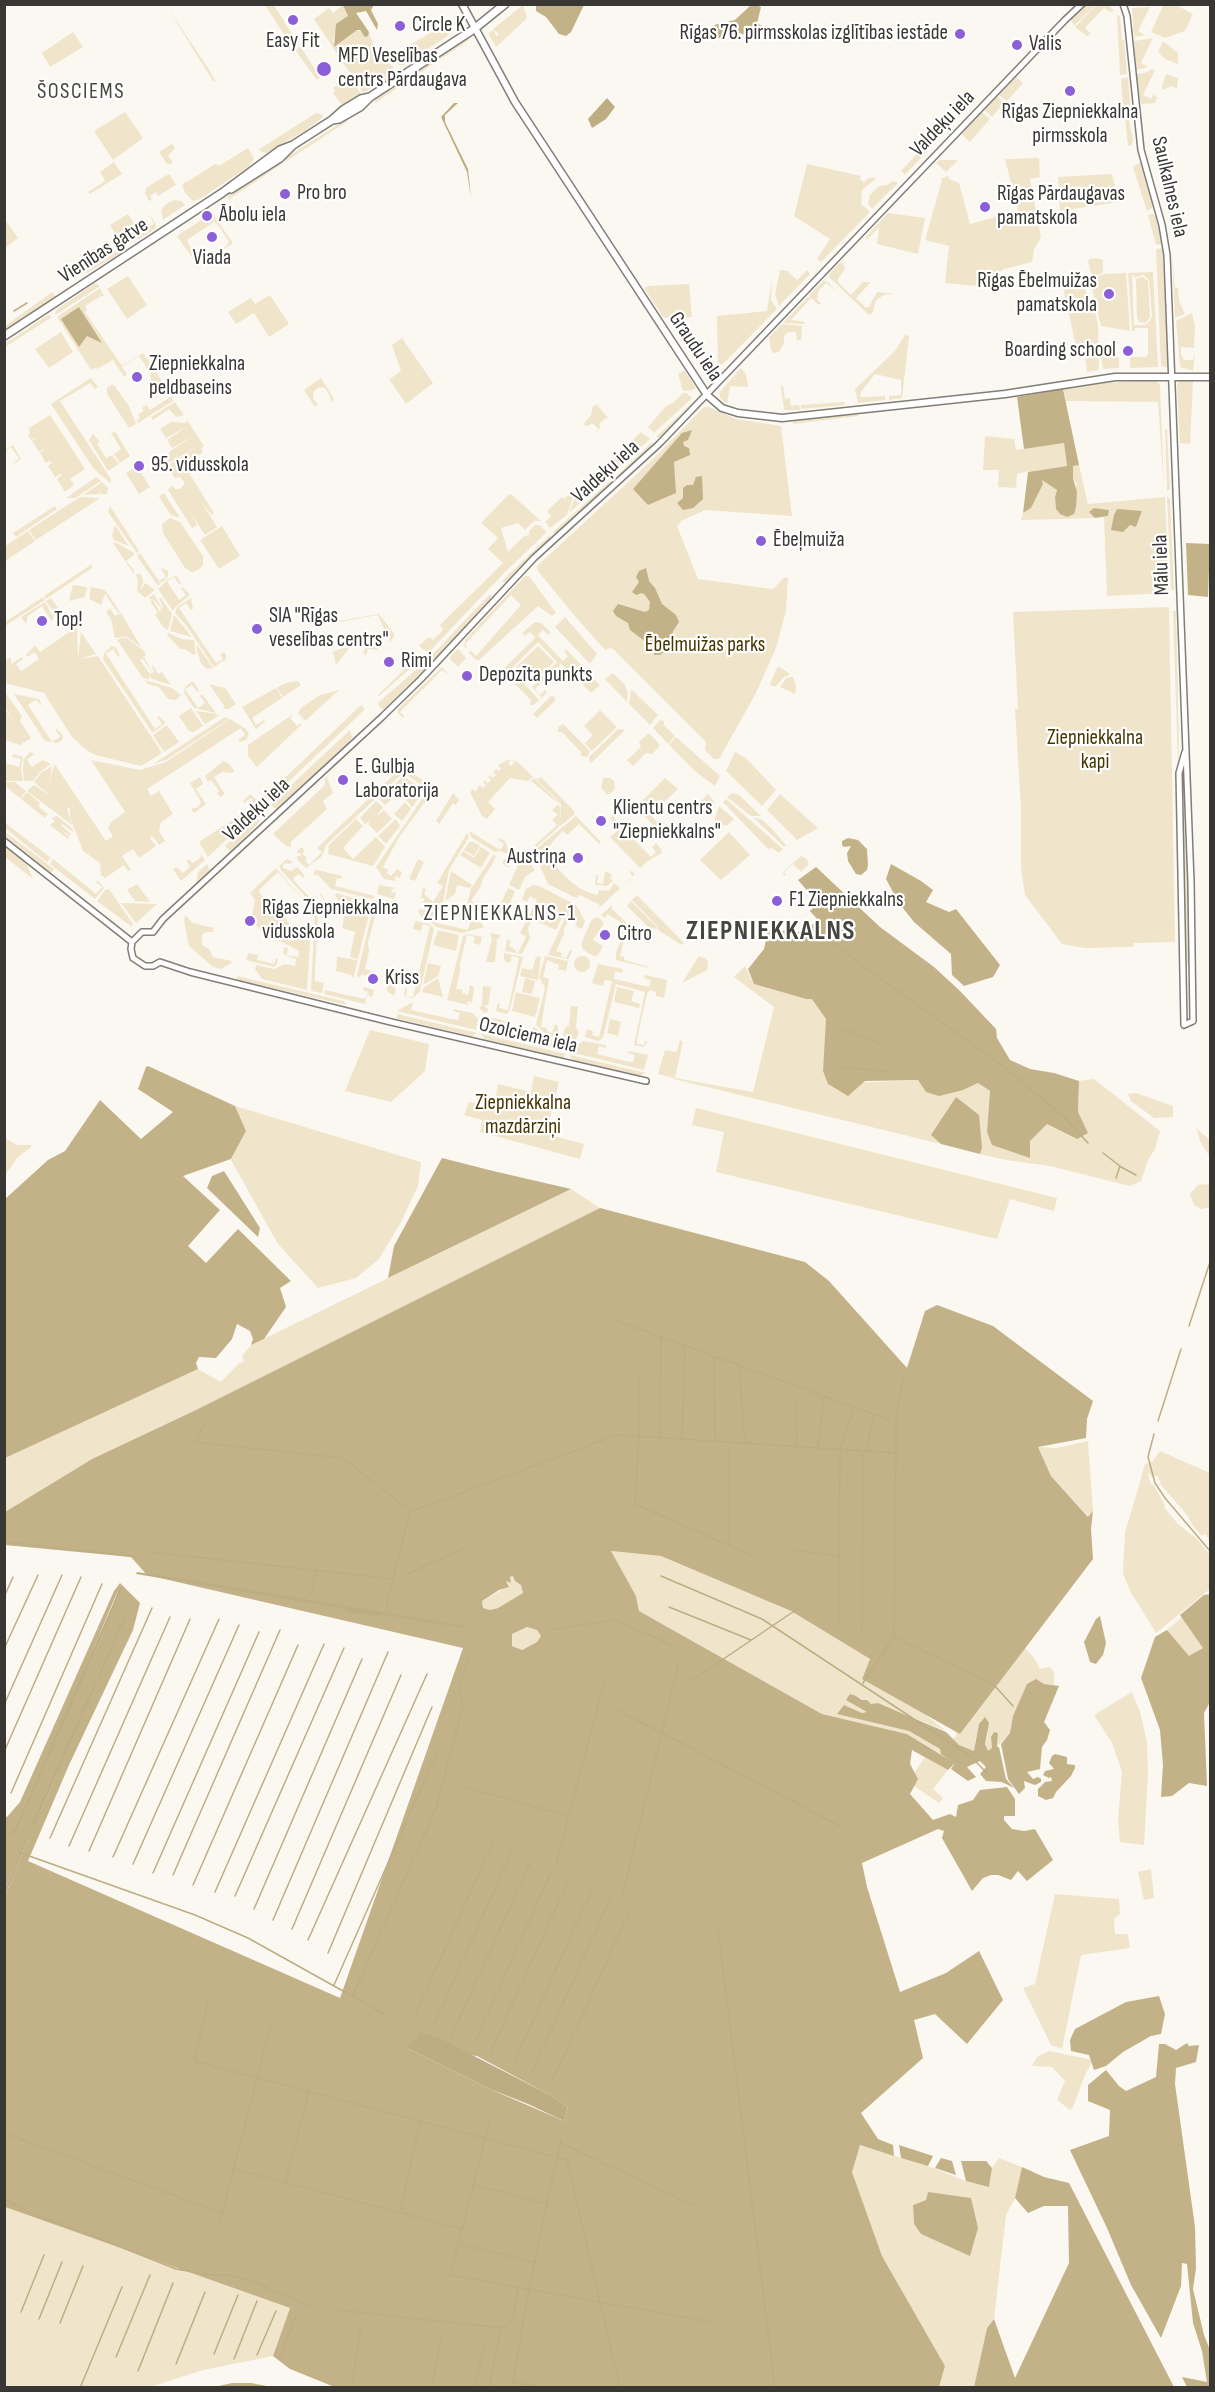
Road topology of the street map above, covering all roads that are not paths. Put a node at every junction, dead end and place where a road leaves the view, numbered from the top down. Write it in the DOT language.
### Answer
graph roads {
  1 [pos="462,4"];
  2 [pos="505,4"];
  3 [pos="1076,4"];
  4 [pos="1082,4"];
  5 [pos="1122,5"];
  6 [pos="1065,20"];
  7 [pos="474,28"];
  8 [pos="4,336"];
  9 [pos="1172,376"];
  10 [pos="1210,377"];
  11 [pos="707,395"];
  12 [pos="1185,752"];
  13 [pos="4,841"];
  14 [pos="132,942"];
  15 [pos="1192,973"];
  16 [pos="1183,974"];
  17 [pos="646,1081"];
  1 -- 7 [label="main road, Graudu iela"];
  2 -- 7 [label="highway, Vienības gatve"];
  3 -- 6 [label="street, Valdeķu iela"];
  4 -- 6 [label="street, Valdeķu iela"];
  5 -- 9 [label="street, Saulkalnes iela"];
  6 -- 11 [label="street, Valdeķu iela"];
  7 -- 8 [label="highway, Vienības gatve"];
  7 -- 11 [label="main road, Graudu iela"];
  9 -- 10 [label="main road, Graudu iela"];
  9 -- 11 [label="main road, Graudu iela"];
  9 -- 12 [label="street, Mālu iela"];
  11 -- 14 [label="street, Valdeķu iela"];
  12 -- 15 [label="street, Mālu iela"];
  12 -- 16 [label="street, Mālu iela"];
  13 -- 14 [label="street"];
  14 -- 17 [label="street, Ozolciema iela"];
  15 -- 16 [label="street"];
  15 -- 16 [label="street, Mālu iela"];
}
